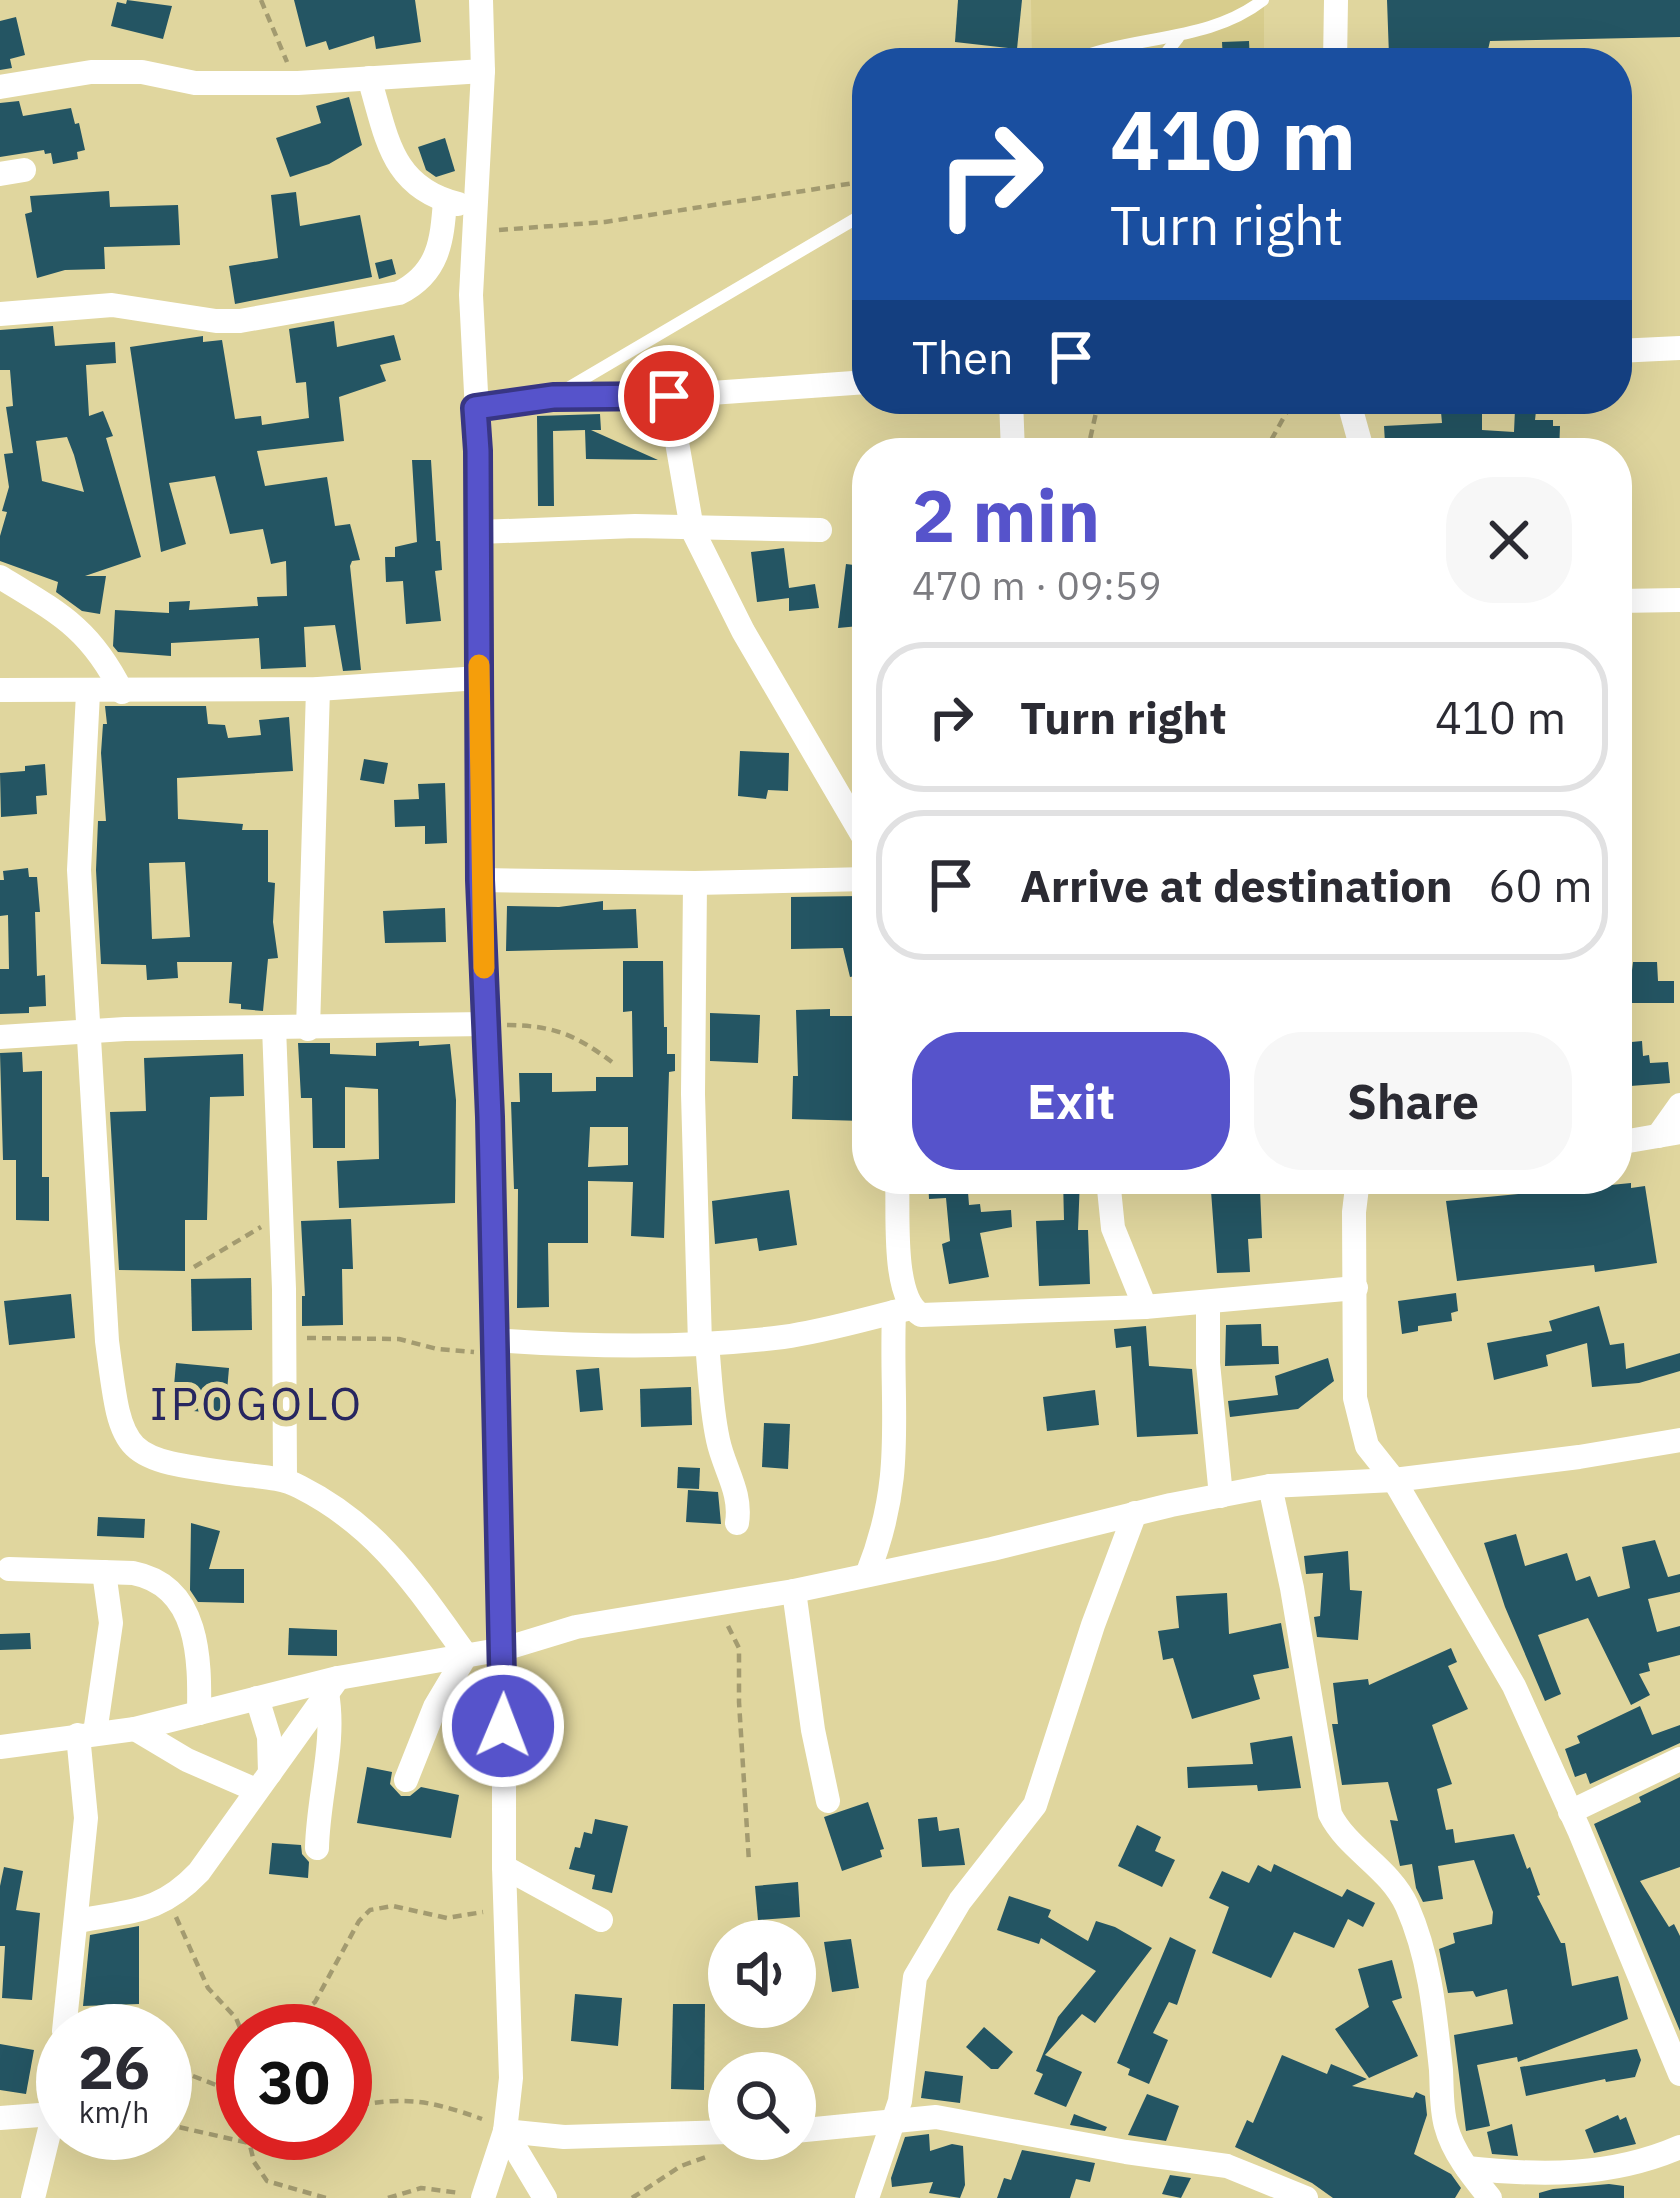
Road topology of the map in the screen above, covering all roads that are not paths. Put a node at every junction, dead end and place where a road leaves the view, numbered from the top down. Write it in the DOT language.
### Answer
graph roads {
  1 [pos="482,0"];
  2 [pos="1263,0"];
  3 [pos="1336,0"];
  4 [pos="1179,37"];
  5 [pos="1106,48"];
  6 [pos="1170,48"];
  7 [pos="1335,48"];
  8 [pos="483,71"];
  9 [pos="369,78"];
  10 [pos="0,87"];
  11 [pos="445,201"];
  12 [pos="475,219"];
  13 [pos="852,221"];
  14 [pos="0,314"];
  15 [pos="1680,347"];
  16 [pos="1632,349"];
  17 [pos="852,383"];
  18 [pos="669,396"];
  19 [pos="553,397"];
  20 [pos="475,408"];
  21 [pos="692,529"];
  22 [pos="820,530"];
  23 [pos="478,532"];
  24 [pos="0,577"];
  25 [pos="1680,600"];
  26 [pos="1632,601"];
  27 [pos="479,678"];
  28 [pos="318,689"];
  29 [pos="0,690"];
  30 [pos="122,692"];
  31 [pos="88,693"];
  32 [pos="852,817"];
  33 [pos="852,879"];
  34 [pos="480,880"];
  35 [pos="695,883"];
  36 [pos="486,1024"];
  37 [pos="274,1028"];
  38 [pos="308,1029"];
  39 [pos="88,1032"];
  40 [pos="0,1037"];
  41 [pos="1680,1106"];
  42 [pos="1669,1134"];
  43 [pos="1632,1140"];
  44 [pos="898,1194"];
  45 [pos="1110,1194"];
  46 [pos="1356,1194"];
  47 [pos="1356,1288"];
  48 [pos="1208,1302"];
  49 [pos="1144,1307"];
  50 [pos="902,1310"];
  51 [pos="704,1343"];
  52 [pos="494,1347"];
  53 [pos="1680,1440"];
  54 [pos="285,1480"];
  55 [pos="1394,1480"];
  56 [pos="1270,1486"];
  57 [pos="1221,1496"];
  58 [pos="1135,1513"];
  59 [pos="737,1523"];
  60 [pos="9,1569"];
  61 [pos="104,1572"];
  62 [pos="867,1575"];
  63 [pos="794,1591"];
  64 [pos="504,1648"];
  65 [pos="466,1654"];
  66 [pos="332,1686"];
  67 [pos="257,1698"];
  68 [pos="199,1713"];
  69 [pos="135,1729"];
  70 [pos="87,1734"];
  71 [pos="0,1747"];
  72 [pos="1680,1759"];
  73 [pos="406,1780"];
  74 [pos="263,1781"];
  75 [pos="828,1801"];
  76 [pos="1570,1812"];
  77 [pos="317,1848"];
  78 [pos="504,1868"];
  79 [pos="601,1920"];
  80 [pos="78,1921"];
  81 [pos="67,2004"];
  82 [pos="1680,2074"];
  83 [pos="36,2115"];
  84 [pos="0,2118"];
  85 [pos="894,2122"];
  86 [pos="505,2128"];
  87 [pos="816,2129"];
  88 [pos="708,2140"];
  89 [pos="1680,2147"];
  90 [pos="42,2160"];
  91 [pos="879,2163"];
  92 [pos="1467,2168"];
  93 [pos="33,2198"];
  94 [pos="483,2198"];
  95 [pos="545,2198"];
  96 [pos="867,2198"];
  97 [pos="884,2198"];
  98 [pos="1306,2198"];
  99 [pos="1490,2198"];
  1 -- 8 [label="street"];
  2 -- 4 [label="lane"];
  3 -- 7 [label="street"];
  4 -- 5 [label="lane"];
  4 -- 6 [label="lane"];
  8 -- 9 [label="street"];
  8 -- 12 [label="street"];
  9 -- 10 [label="street"];
  9 -- 11 [label="street"];
  11 -- 12 [label="street"];
  11 -- 14 [label="street"];
  12 -- 20 [label="street"];
  13 -- 19 [label="lane"];
  15 -- 16 [label="street"];
  17 -- 18 [label="street"];
  18 -- 19 [label="street"];
  18 -- 21 [label="street"];
  19 -- 20 [label="street"];
  20 -- 23 [label="street"];
  21 -- 22 [label="street"];
  21 -- 23 [label="street"];
  21 -- 32 [label="street"];
  23 -- 27 [label="street"];
  24 -- 30 [label="street"];
  25 -- 26 [label="street"];
  27 -- 28 [label="street"];
  27 -- 34 [label="street"];
  28 -- 30 [label="street"];
  28 -- 38 [label="street"];
  29 -- 31 [label="street"];
  30 -- 31 [label="street"];
  31 -- 39 [label="street"];
  33 -- 35 [label="street"];
  34 -- 35 [label="street"];
  34 -- 36 [label="street"];
  35 -- 51 [label="street"];
  36 -- 38 [label="street"];
  36 -- 52 [label="street"];
  37 -- 38 [label="street"];
  37 -- 39 [label="street"];
  37 -- 54 [label="street"];
  39 -- 40 [label="street"];
  39 -- 54 [label="street"];
  41 -- 42 [label="street"];
  42 -- 43 [label="street"];
  44 -- 50 [label="street"];
  45 -- 49 [label="street"];
  46 -- 47 [label="street"];
  47 -- 48 [label="street"];
  47 -- 55 [label="street"];
  48 -- 49 [label="street"];
  48 -- 57 [label="street"];
  49 -- 50 [label="street"];
  50 -- 51 [label="street"];
  50 -- 62 [label="street"];
  51 -- 52 [label="street"];
  51 -- 59 [label="street"];
  52 -- 64 [label="street"];
  53 -- 55 [label="street"];
  54 -- 65 [label="street"];
  55 -- 56 [label="street"];
  55 -- 76 [label="street"];
  56 -- 57 [label="street"];
  56 -- 92 [label="street"];
  57 -- 58 [label="street"];
  58 -- 62 [label="street"];
  58 -- 85 [label="street"];
  60 -- 61 [label="street"];
  61 -- 68 [label="street"];
  61 -- 70 [label="street"];
  62 -- 63 [label="street"];
  63 -- 64 [label="street"];
  63 -- 75 [label="street"];
  64 -- 65 [label="street"];
  64 -- 78 [label="street"];
  65 -- 66 [label="street"];
  65 -- 73 [label="street"];
  66 -- 67 [label="street"];
  66 -- 74 [label="street"];
  66 -- 77 [label="street"];
  67 -- 68 [label="street"];
  67 -- 74 [label="street"];
  68 -- 69 [label="street"];
  69 -- 70 [label="street"];
  69 -- 74 [label="street"];
  70 -- 71 [label="street"];
  70 -- 80 [label="street"];
  72 -- 76 [label="street"];
  74 -- 80 [label="street"];
  76 -- 82 [label="street"];
  78 -- 79 [label="street"];
  78 -- 86 [label="street"];
  80 -- 81 [label="street"];
  83 -- 84 [label="street"];
  85 -- 87 [label="street"];
  85 -- 91 [label="street"];
  85 -- 98 [label="street"];
  86 -- 88 [label="street"];
  86 -- 94 [label="street"];
  86 -- 95 [label="street"];
  89 -- 92 [label="street"];
  90 -- 93 [label="street"];
  91 -- 96 [label="street"];
  91 -- 97 [label="street"];
  92 -- 99 [label="street"];
}
